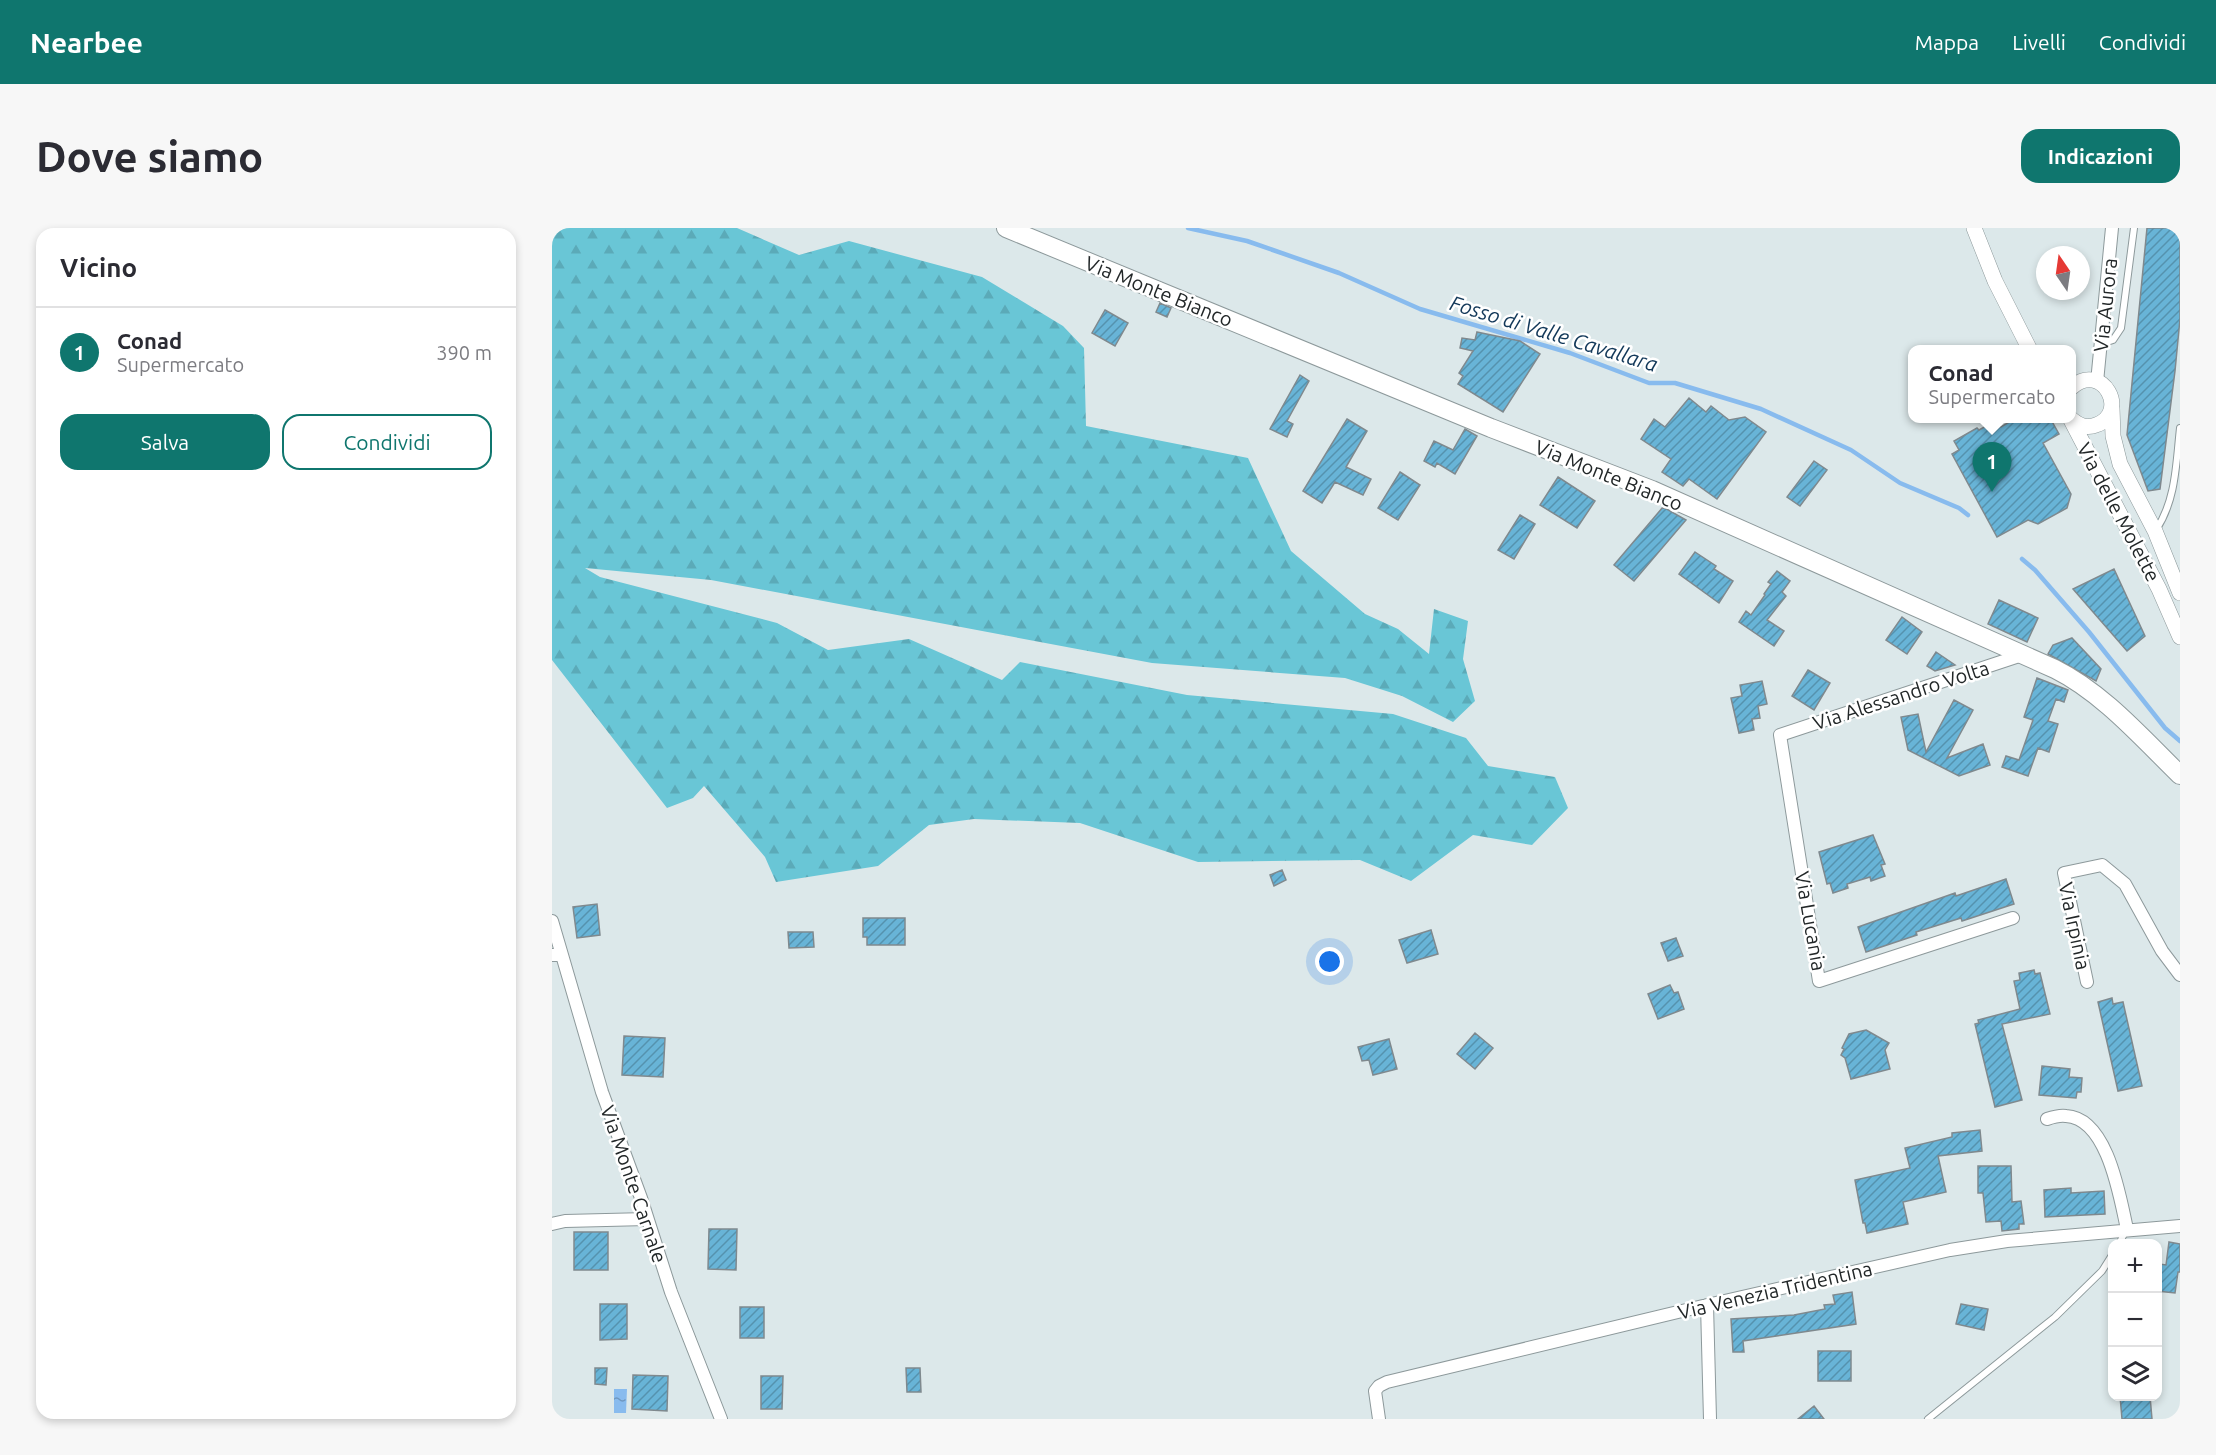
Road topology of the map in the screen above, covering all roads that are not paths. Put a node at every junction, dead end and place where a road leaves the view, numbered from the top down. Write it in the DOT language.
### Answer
graph roads {
  1 [pos="1006,228"];
  2 [pos="1974,228"];
  3 [pos="2112,228"];
  4 [pos="2134,228"];
  5 [pos="2101,344"];
  6 [pos="2027,345"];
  7 [pos="2097,382"];
  8 [pos="2076,384"];
  9 [pos="2112,408"];
  10 [pos="2076,422"];
  11 [pos="2073,423"];
  12 [pos="2180,428"];
  13 [pos="2155,531"];
  14 [pos="2179,588"];
  15 [pos="2180,637"];
  16 [pos="2022,655"];
  17 [pos="1780,735"];
  18 [pos="2180,775"];
  19 [pos="2013,918"];
  20 [pos="552,921"];
  21 [pos="557,955"];
  22 [pos="2180,975"];
  23 [pos="2087,982"];
  24 [pos="2047,1119"];
  25 [pos="647,1219"];
  26 [pos="552,1224"];
  27 [pos="2180,1226"];
  28 [pos="2127,1229"];
  29 [pos="2122,1239"];
  30 [pos="2108,1260"];
  31 [pos="1707,1305"];
  32 [pos="721,1419"];
  33 [pos="1379,1419"];
  34 [pos="1710,1419"];
  35 [pos="1928,1419"];
  1 -- 16 [label="main road, Via Monte Bianco"];
  2 -- 6 [label="street"];
  3 -- 5 [label="street, Via Aurora"];
  4 -- 5 [label="lane"];
  5 -- 7 [label="street, Via Aurora"];
  7 -- 8 [label="street"];
  7 -- 9 [label="street"];
  9 -- 10 [label="street"];
  9 -- 13 [label="street"];
  11 -- 15 [label="street, Via delle Molette"];
  12 -- 13 [label="lane"];
  13 -- 14 [label="street"];
  16 -- 17 [label="street, Via Alessandro Volta"];
  16 -- 18 [label="main road, Via Monte Bianco"];
  17 -- 19 [label="street, Via Lucania"];
  20 -- 21 [label="street, Via Monte Carnale"];
  21 -- 25 [label="street, Via Monte Carnale"];
  22 -- 23 [label="street, Via Irpinia"];
  24 -- 28 [label="street"];
  25 -- 26 [label="street"];
  25 -- 32 [label="street, Via Monte Carnale"];
  27 -- 28 [label="street, Via Venezia Tridentina"];
  28 -- 29 [label="lane"];
  28 -- 31 [label="street, Via Venezia Tridentina"];
  30 -- 35 [label="lane"];
  31 -- 33 [label="street, Via Venezia Tridentina"];
  31 -- 34 [label="street"];
}
